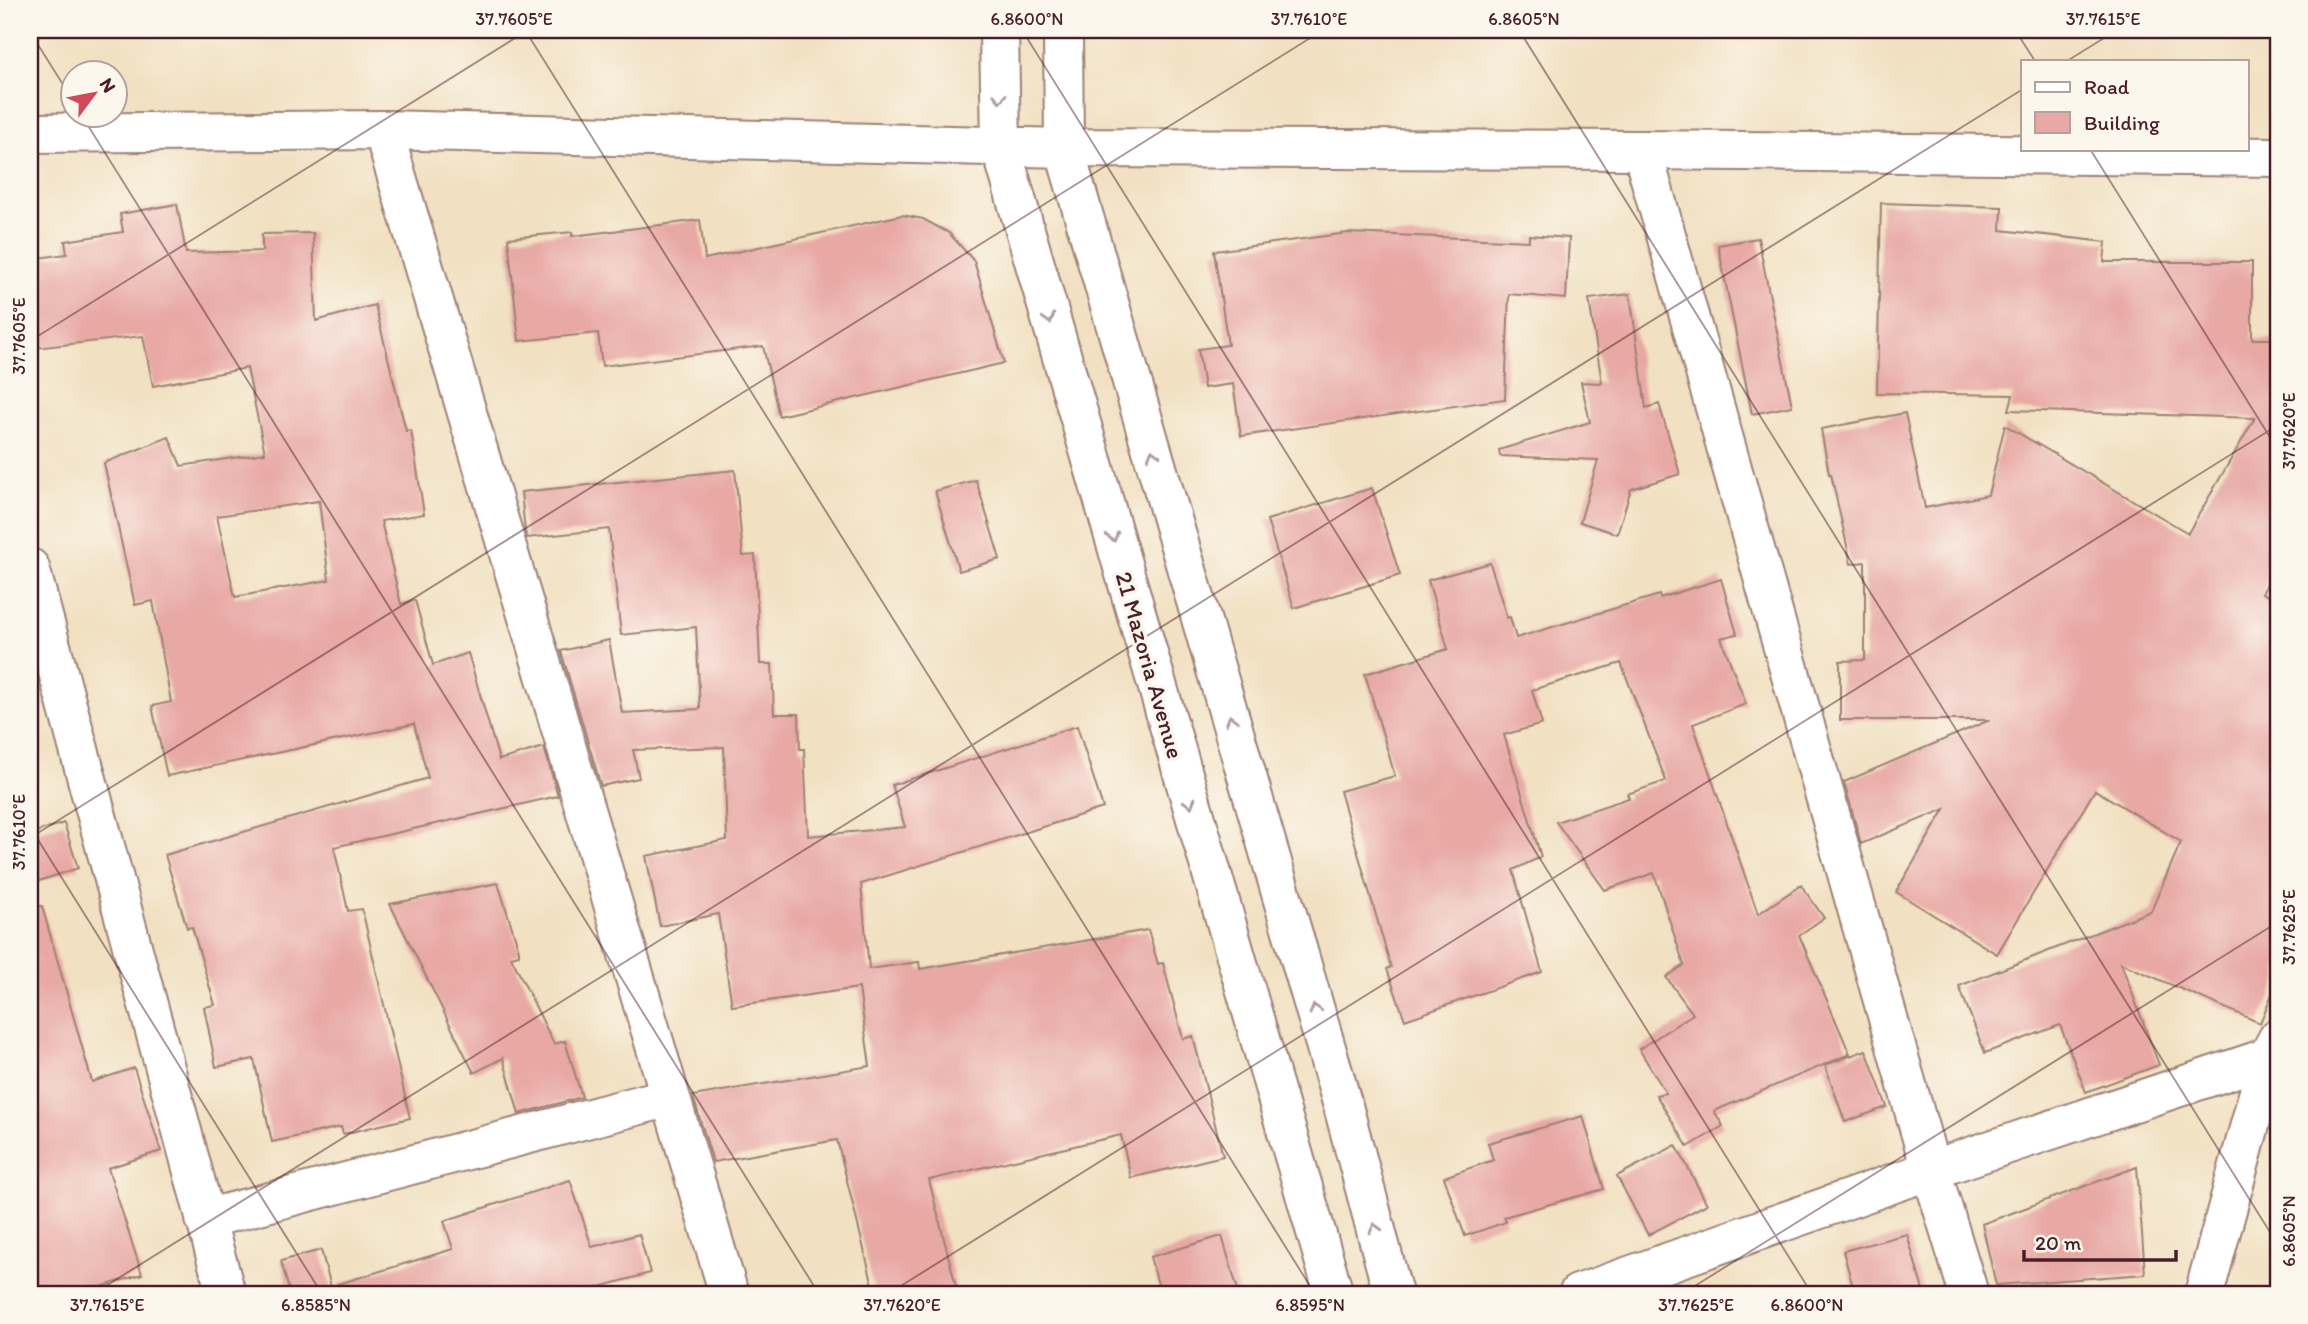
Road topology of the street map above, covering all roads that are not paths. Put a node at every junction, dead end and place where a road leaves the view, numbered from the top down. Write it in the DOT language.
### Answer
graph roads {
  1 [pos="999,30"];
  2 [pos="1063,30"];
  3 [pos="383,130"];
  4 [pos="30,133"];
  5 [pos="1001,147"];
  6 [pos="1064,148"];
  7 [pos="1642,150"];
  8 [pos="2278,157"];
  9 [pos="30,568"];
  10 [pos="2275,1048"];
  11 [pos="670,1097"];
  12 [pos="1931,1170"];
  13 [pos="205,1219"];
  14 [pos="226,1294"];
  15 [pos="729,1294"];
  16 [pos="1334,1294"];
  17 [pos="1393,1294"];
  18 [pos="1578,1294"];
  19 [pos="1969,1294"];
  20 [pos="2204,1294"];
  1 -- 5 [label="main road, 21 Mazoria Avenue, one-way"];
  2 -- 6 [label="main road"];
  3 -- 4 [label="main road"];
  3 -- 5 [label="main road"];
  3 -- 11 [label="main road"];
  5 -- 6 [label="main road"];
  5 -- 16 [label="main road, 21 Mazoria Avenue, one-way"];
  6 -- 7 [label="main road"];
  17 -- 6 [label="main road, one-way"];
  7 -- 8 [label="main road"];
  7 -- 12 [label="main road"];
  9 -- 13 [label="main road"];
  10 -- 12 [label="main road"];
  10 -- 20 [label="main road"];
  11 -- 13 [label="main road"];
  11 -- 15 [label="main road"];
  12 -- 18 [label="main road"];
  12 -- 19 [label="main road"];
  13 -- 14 [label="main road"];
}
